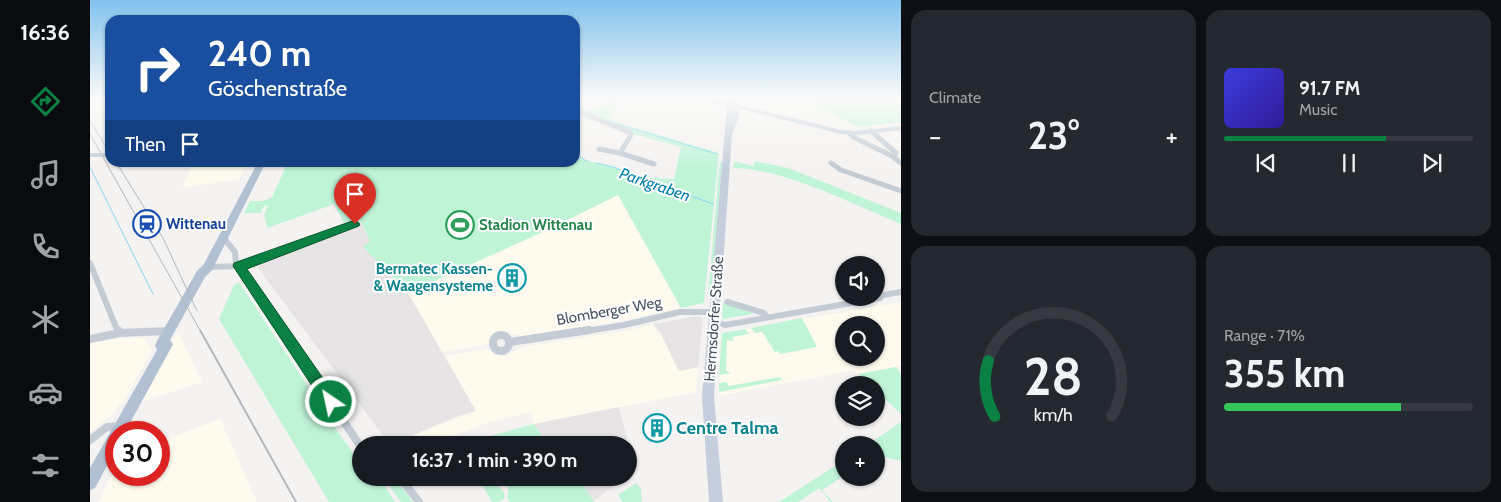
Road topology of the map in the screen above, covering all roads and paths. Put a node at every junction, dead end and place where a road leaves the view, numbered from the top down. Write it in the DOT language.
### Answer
graph roads {
  1 [pos="604,121"];
  2 [pos="729,121"];
  3 [pos="732,121"];
  4 [pos="803,121"];
  5 [pos="901,128"];
  6 [pos="871,131"];
  7 [pos="848,132"];
  8 [pos="728,136"];
  9 [pos="599,149"];
  10 [pos="90,152"];
  11 [pos="105,152"];
  12 [pos="620,153"];
  13 [pos="90,156"];
  14 [pos="105,156"];
  15 [pos="893,156"];
  16 [pos="901,158"];
  17 [pos="831,163"];
  18 [pos="901,163"];
  19 [pos="654,164"];
  20 [pos="254,167"];
  21 [pos="259,167"];
  22 [pos="901,192"];
  23 [pos="355,224"];
  24 [pos="223,237"];
  25 [pos="90,264"];
  26 [pos="238,266"];
  27 [pos="205,267"];
  28 [pos="901,292"];
  29 [pos="727,302"];
  30 [pos="714,317"];
  31 [pos="767,317"];
  32 [pos="113,322"];
  33 [pos="169,332"];
  34 [pos="119,333"];
  35 [pos="108,334"];
  36 [pos="90,338"];
  37 [pos="510,342"];
  38 [pos="123,421"];
  39 [pos="105,429"];
  40 [pos="354,436"];
  41 [pos="90,440"];
  42 [pos="105,455"];
  43 [pos="90,483"];
  44 [pos="407,486"];
  45 [pos="420,502"];
  46 [pos="716,502"];
  1 -- 12 [label="street"];
  2 -- 8 [label="main road, Hermsdorfer Straße"];
  3 -- 8 [label="main road, Hermsdorfer Straße"];
  4 -- 7 [label="main road"];
  5 -- 6 [label="main road"];
  6 -- 7 [label="main road"];
  6 -- 15 [label="street"];
  7 -- 15 [label="street"];
  8 -- 30 [label="main road, Hermsdorfer Straße"];
  9 -- 12 [label="street"];
  10 -- 11 [label="main road"];
  12 -- 19 [label="street"];
  13 -- 14 [label="main road"];
  15 -- 16 [label="street"];
  15 -- 18 [label="street"];
  17 -- 22 [label="street"];
  20 -- 27 [label="main road"];
  21 -- 24 [label="main road"];
  23 -- 26 [label="street"];
  24 -- 26 [label="street"];
  24 -- 27 [label="main road"];
  25 -- 32 [label="street"];
  26 -- 27 [label="street"];
  26 -- 40 [label="street"];
  27 -- 33 [label="main road"];
  28 -- 31 [label="street, Blomberger Weg"];
  29 -- 31 [label="street"];
  30 -- 31 [label="street, Blomberger Weg"];
  30 -- 37 [label="street, Blomberger Weg"];
  30 -- 46 [label="main road, Hermsdorfer Straße"];
  32 -- 34 [label="street"];
  32 -- 35 [label="street"];
  33 -- 34 [label="street"];
  33 -- 38 [label="main road"];
  34 -- 35 [label="street"];
  35 -- 36 [label="street"];
  39 -- 41 [label="street"];
  42 -- 43 [label="main road"];
  44 -- 45 [label="street"];
}
